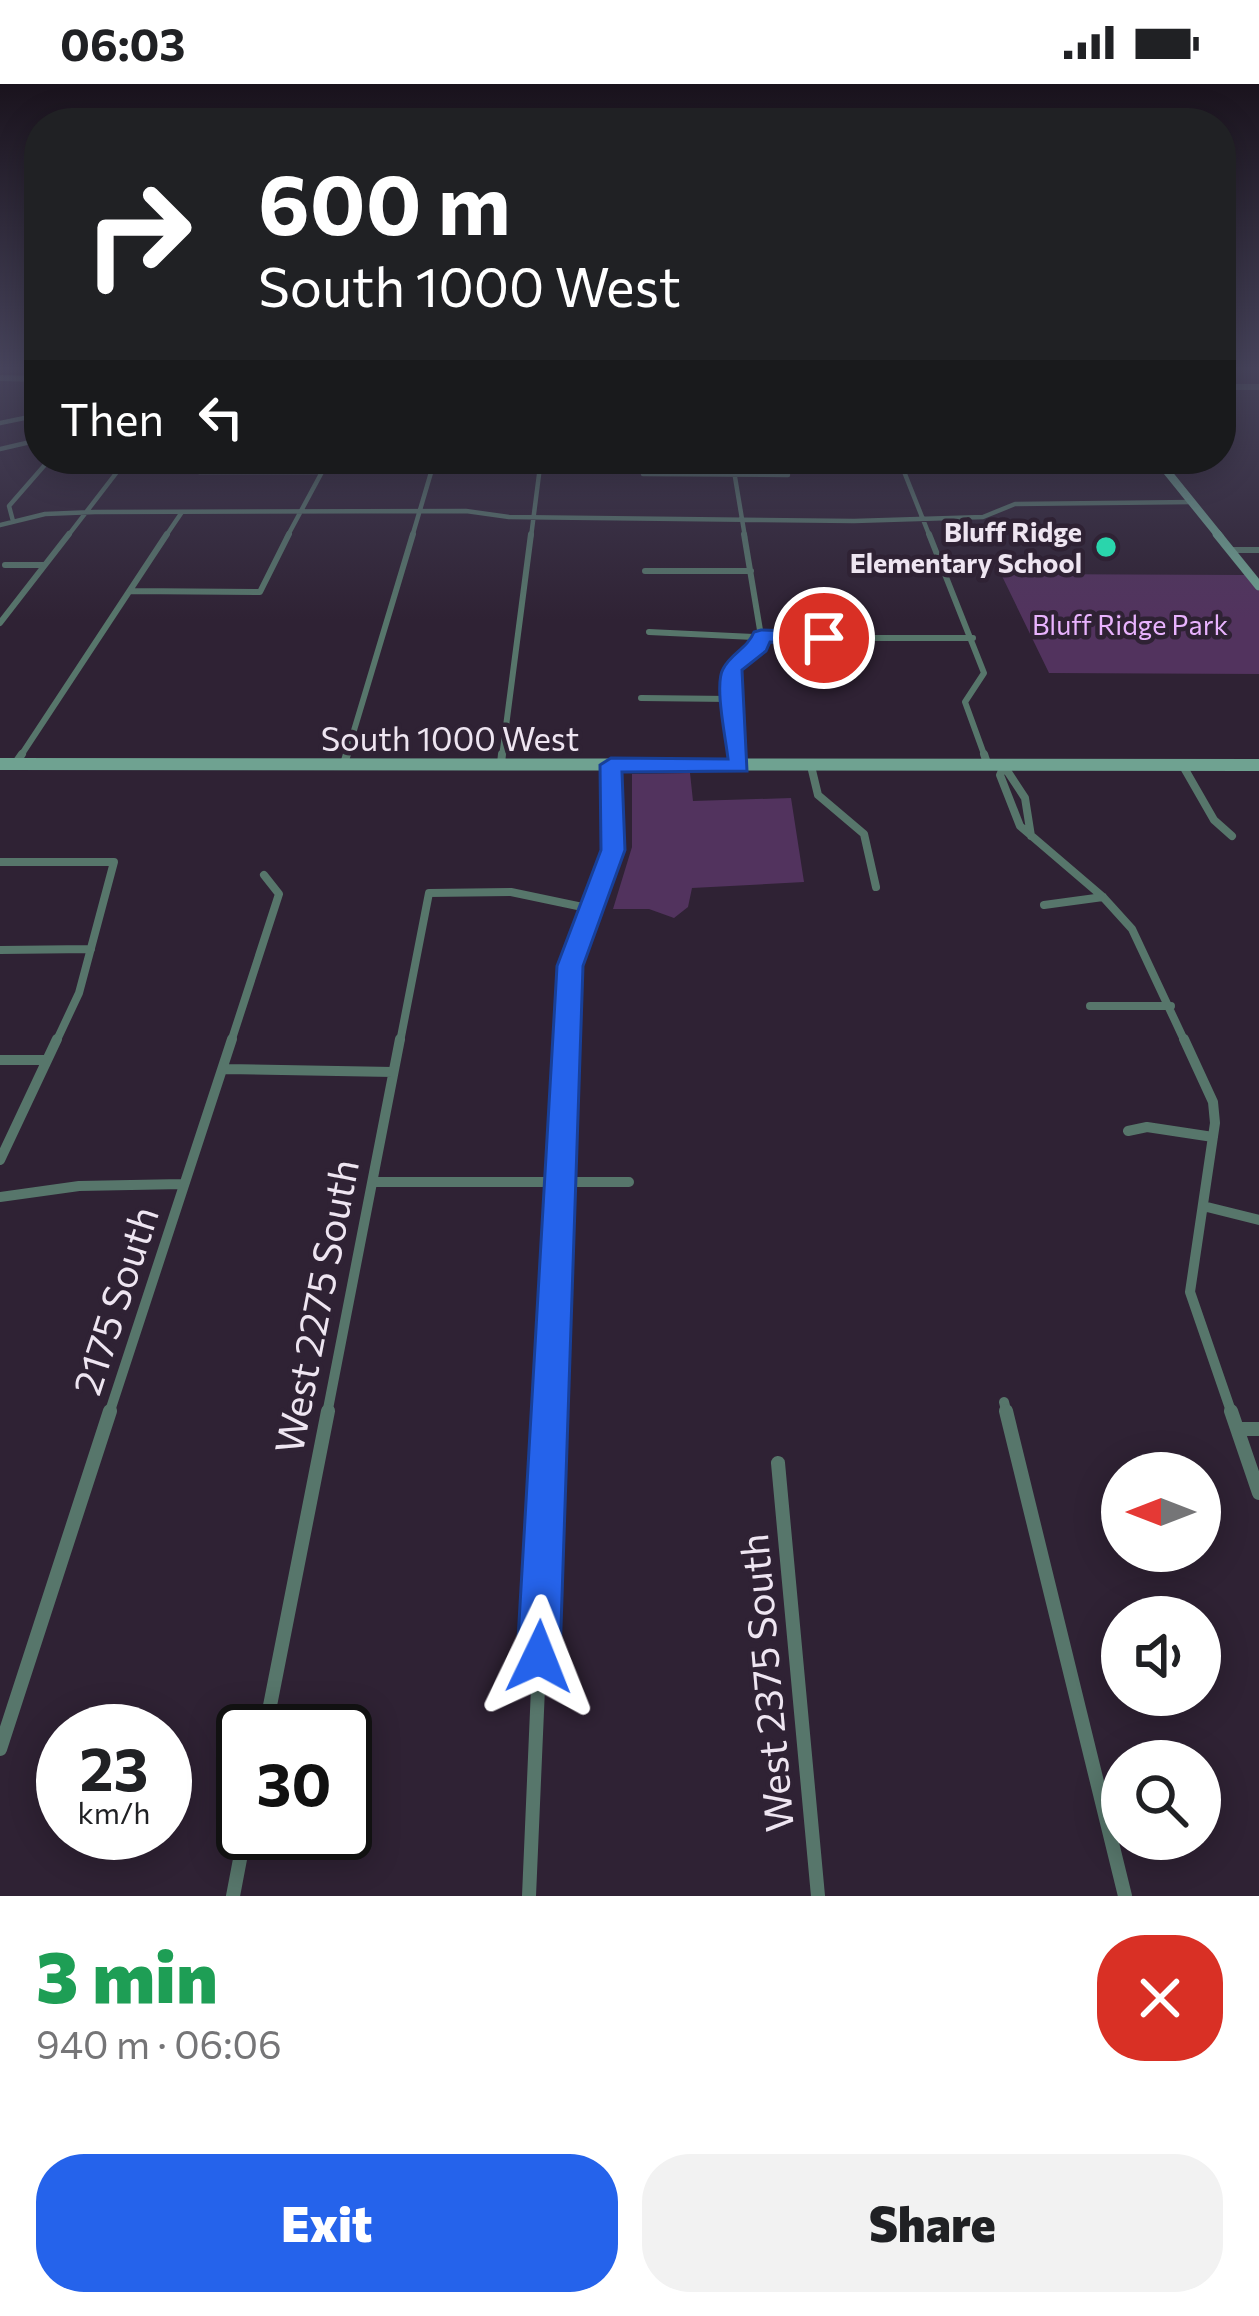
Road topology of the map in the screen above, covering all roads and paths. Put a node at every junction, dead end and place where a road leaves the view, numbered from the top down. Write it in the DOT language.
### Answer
graph roads {
  1 [pos="37,474"];
  2 [pos="115,474"];
  3 [pos="322,474"];
  4 [pos="430,474"];
  5 [pos="539,474"];
  6 [pos="643,474"];
  7 [pos="734,474"];
  8 [pos="905,474"];
  9 [pos="1169,474"];
  10 [pos="788,476"];
  11 [pos="1192,502"];
  12 [pos="86,512"];
  13 [pos="182,512"];
  14 [pos="305,512"];
  15 [pos="418,512"];
  16 [pos="535,517"];
  17 [pos="923,517"];
  18 [pos="13,521"];
  19 [pos="743,521"];
  20 [pos="0,525"];
  21 [pos="1230,550"];
  22 [pos="1259,550"];
  23 [pos="5,565"];
  24 [pos="44,566"];
  25 [pos="645,571"];
  26 [pos="752,571"];
  27 [pos="945,571"];
  28 [pos="860,572"];
  29 [pos="1259,586"];
  30 [pos="130,591"];
  31 [pos="4,611"];
  32 [pos="0,623"];
  33 [pos="649,632"];
  34 [pos="761,636"];
  35 [pos="973,638"];
  36 [pos="641,698"];
  37 [pos="730,698"];
  38 [pos="0,764"];
  39 [pos="15,764"];
  40 [pos="344,764"];
  41 [pos="502,764"];
  42 [pos="611,765"];
  43 [pos="1259,765"];
  44 [pos="740,766"];
  45 [pos="812,766"];
  46 [pos="988,766"];
  47 [pos="1004,766"];
  48 [pos="1183,766"];
  49 [pos="1232,836"];
  50 [pos="0,862"];
  51 [pos="264,875"];
  52 [pos="876,887"];
  53 [pos="1103,897"];
  54 [pos="1044,905"];
  55 [pos="592,909"];
  56 [pos="91,949"];
  57 [pos="0,950"];
  58 [pos="1090,1006"];
  59 [pos="1171,1006"];
  60 [pos="0,1060"];
  61 [pos="47,1060"];
  62 [pos="225,1069"];
  63 [pos="393,1072"];
  64 [pos="1128,1131"];
  65 [pos="1213,1137"];
  66 [pos="0,1160"];
  67 [pos="559,1179"];
  68 [pos="373,1182"];
  69 [pos="629,1182"];
  70 [pos="183,1184"];
  71 [pos="0,1197"];
  72 [pos="1203,1206"];
  73 [pos="1259,1220"];
  74 [pos="1004,1402"];
  75 [pos="1238,1429"];
  76 [pos="1259,1429"];
  77 [pos="778,1463"];
  78 [pos="1259,1493"];
  79 [pos="270,1704"];
  80 [pos="0,1750"];
  81 [pos="240,1860"];
  82 [pos="233,1896"];
  83 [pos="529,1896"];
  84 [pos="818,1896"];
  85 [pos="1125,1896"];
  1 -- 18 [label="street"];
  2 -- 12 [label="street"];
  3 -- 14 [label="street"];
  4 -- 15 [label="street"];
  5 -- 16 [label="street"];
  6 -- 7 [label="street"];
  7 -- 10 [label="street"];
  7 -- 19 [label="street"];
  8 -- 17 [label="street"];
  9 -- 11 [label="main road"];
  11 -- 17 [label="street"];
  11 -- 21 [label="main road"];
  12 -- 13 [label="street"];
  12 -- 18 [label="street"];
  12 -- 24 [label="street"];
  13 -- 14 [label="street"];
  13 -- 30 [label="street"];
  14 -- 15 [label="street"];
  14 -- 30 [label="street"];
  15 -- 16 [label="street"];
  15 -- 40 [label="street"];
  16 -- 19 [label="street"];
  16 -- 41 [label="street"];
  17 -- 19 [label="street"];
  17 -- 27 [label="street"];
  18 -- 20 [label="street"];
  19 -- 26 [label="street"];
  21 -- 22 [label="street"];
  21 -- 29 [label="main road"];
  23 -- 24 [label="street"];
  24 -- 31 [label="street"];
  25 -- 26 [label="street"];
  26 -- 34 [label="street"];
  27 -- 28 [label="street"];
  27 -- 35 [label="street"];
  30 -- 39 [label="street"];
  31 -- 32 [label="street"];
  33 -- 34 [label="street"];
  34 -- 35 [label="street"];
  34 -- 37 [label="street"];
  35 -- 46 [label="street"];
  36 -- 37 [label="street"];
  37 -- 44 [label="street"];
  38 -- 39 [label="main road, South 1000 West"];
  39 -- 40 [label="main road, South 1000 West"];
  40 -- 41 [label="main road, South 1000 West"];
  41 -- 42 [label="main road, South 1000 West"];
  42 -- 44 [label="main road, South 1000 West"];
  42 -- 55 [label="street"];
  43 -- 48 [label="main road, South 1000 West"];
  44 -- 45 [label="main road, South 1000 West"];
  45 -- 46 [label="main road, South 1000 West"];
  45 -- 52 [label="street"];
  46 -- 47 [label="main road, South 1000 West"];
  47 -- 48 [label="main road, South 1000 West"];
  47 -- 53 [label="street"];
  48 -- 49 [label="street"];
  50 -- 56 [label="street"];
  51 -- 62 [label="street, 2175 South"];
  53 -- 54 [label="street"];
  53 -- 59 [label="street"];
  55 -- 63 [label="street, West 2275 South"];
  55 -- 67 [label="street"];
  56 -- 57 [label="street"];
  56 -- 61 [label="street"];
  58 -- 59 [label="street"];
  59 -- 65 [label="street"];
  60 -- 61 [label="street"];
  61 -- 66 [label="street"];
  62 -- 63 [label="street"];
  62 -- 70 [label="street, 2175 South"];
  63 -- 68 [label="street, West 2275 South"];
  64 -- 65 [label="street"];
  65 -- 72 [label="street"];
  67 -- 68 [label="street"];
  67 -- 69 [label="street"];
  67 -- 83 [label="street"];
  68 -- 79 [label="street, West 2275 South"];
  70 -- 71 [label="street"];
  70 -- 80 [label="street, 2175 South"];
  72 -- 73 [label="street"];
  72 -- 75 [label="street"];
  74 -- 85 [label="street"];
  75 -- 76 [label="street"];
  75 -- 78 [label="street"];
  77 -- 84 [label="street, West 2375 South"];
  81 -- 82 [label="street"];
}
